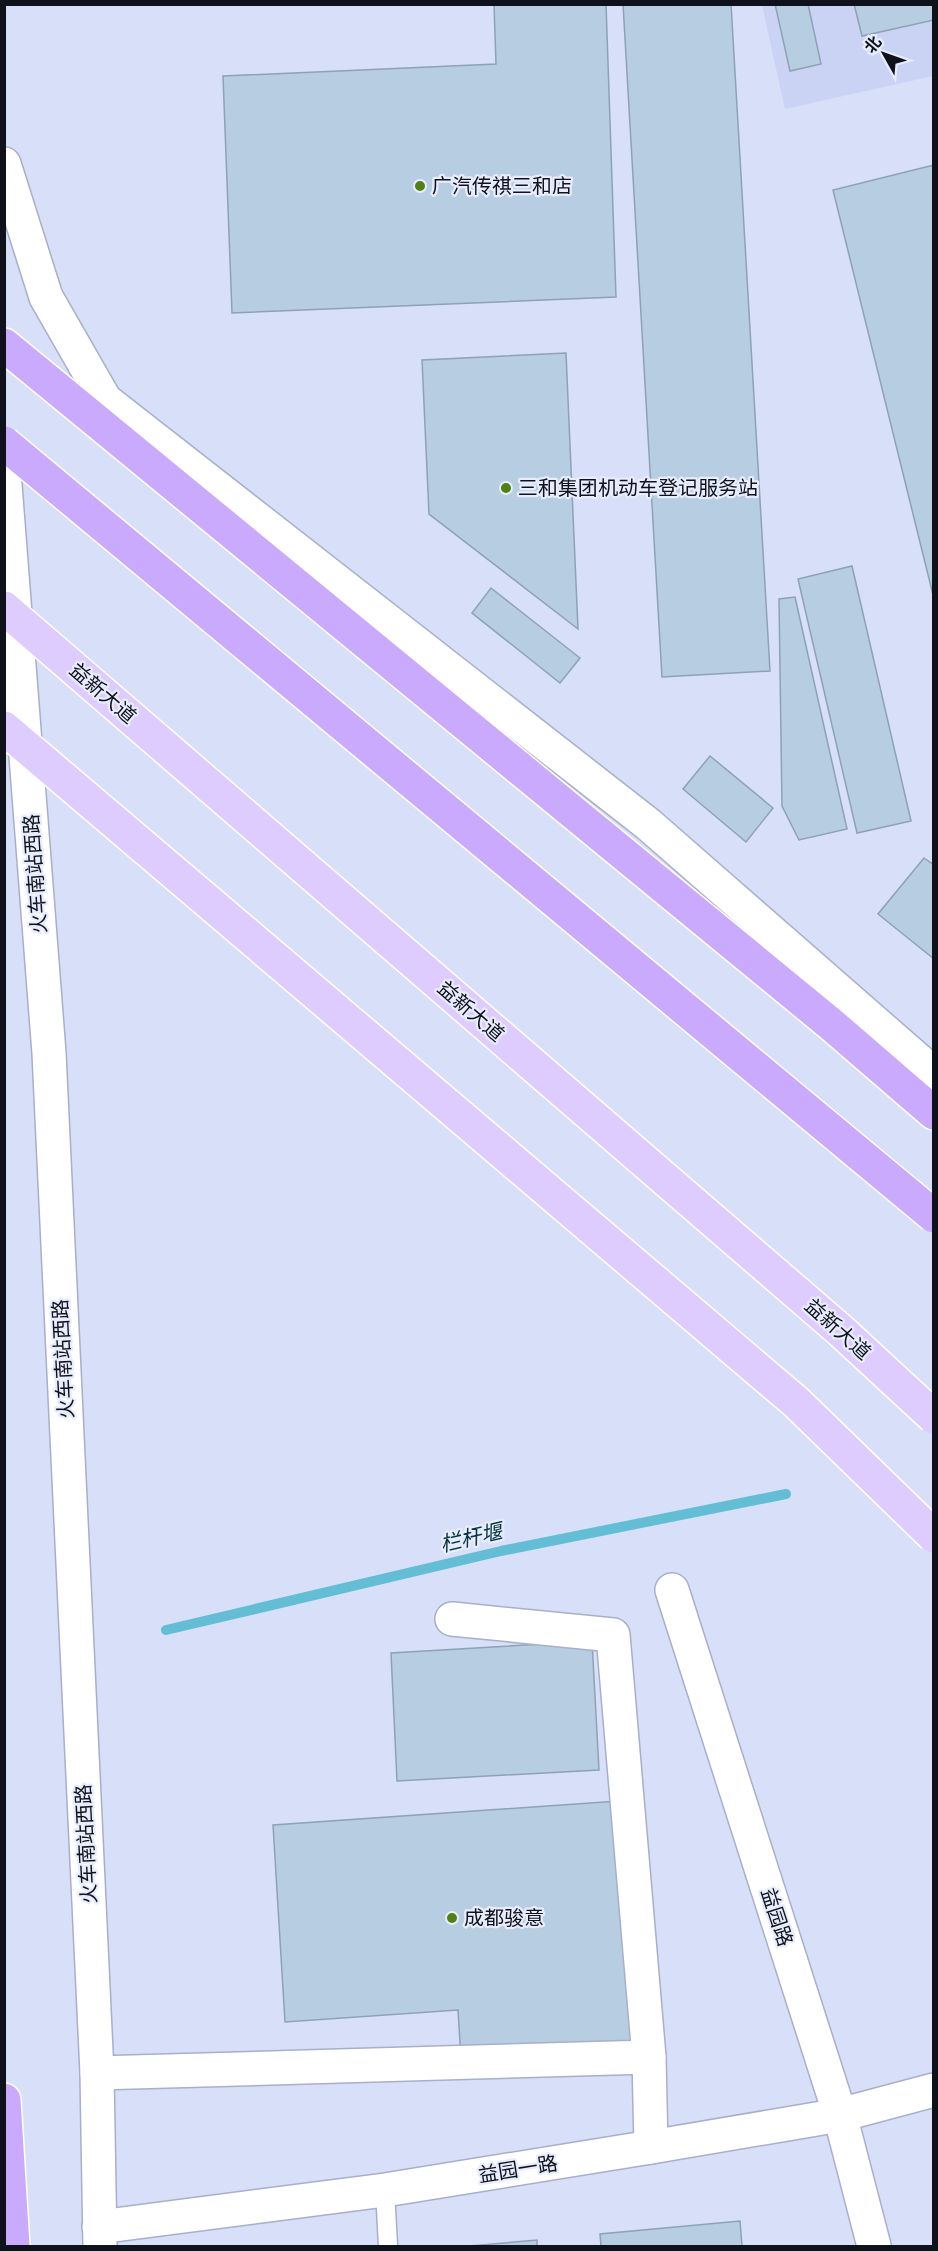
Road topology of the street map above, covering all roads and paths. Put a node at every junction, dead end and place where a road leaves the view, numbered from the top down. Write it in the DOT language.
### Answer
graph roads {
  1 [pos="4,164"];
  2 [pos="4,345"];
  3 [pos="4,443"];
  4 [pos="4,472"];
  5 [pos="4,608"];
  6 [pos="4,728"];
  7 [pos="832,1025"];
  8 [pos="933,1074"];
  9 [pos="933,1094"];
  10 [pos="933,1113"];
  11 [pos="933,1216"];
  12 [pos="933,1417"];
  13 [pos="933,1536"];
  14 [pos="672,1590"];
  15 [pos="452,1619"];
  16 [pos="648,2057"];
  17 [pos="97,2073"];
  18 [pos="933,2090"];
  19 [pos="4,2100"];
  20 [pos="840,2115"];
  21 [pos="651,2147"];
  22 [pos="385,2190"];
  23 [pos="100,2237"];
  24 [pos="13,2247"];
  25 [pos="388,2247"];
  26 [pos="874,2247"];
  1 -- 8 [label="main road"];
  2 -- 7 [label="highway"];
  3 -- 11 [label="highway, bridge"];
  4 -- 17 [label="main road, 火车南站西路"];
  5 -- 12 [label="main road, 益新大道, bridge"];
  6 -- 13 [label="main road, bridge"];
  7 -- 9 [label="highway"];
  7 -- 10 [label="highway"];
  14 -- 20 [label="main road, 益园路"];
  15 -- 16 [label="main road"];
  16 -- 17 [label="main road"];
  16 -- 21 [label="main road"];
  17 -- 23 [label="main road, 火车南站西路"];
  18 -- 20 [label="main road, 益园一路"];
  19 -- 24 [label="highway"];
  20 -- 21 [label="main road, 益园一路"];
  20 -- 26 [label="main road, 益园路"];
  21 -- 22 [label="main road, 益园一路"];
  22 -- 23 [label="main road, 益园一路"];
  22 -- 25 [label="lane"];
}
